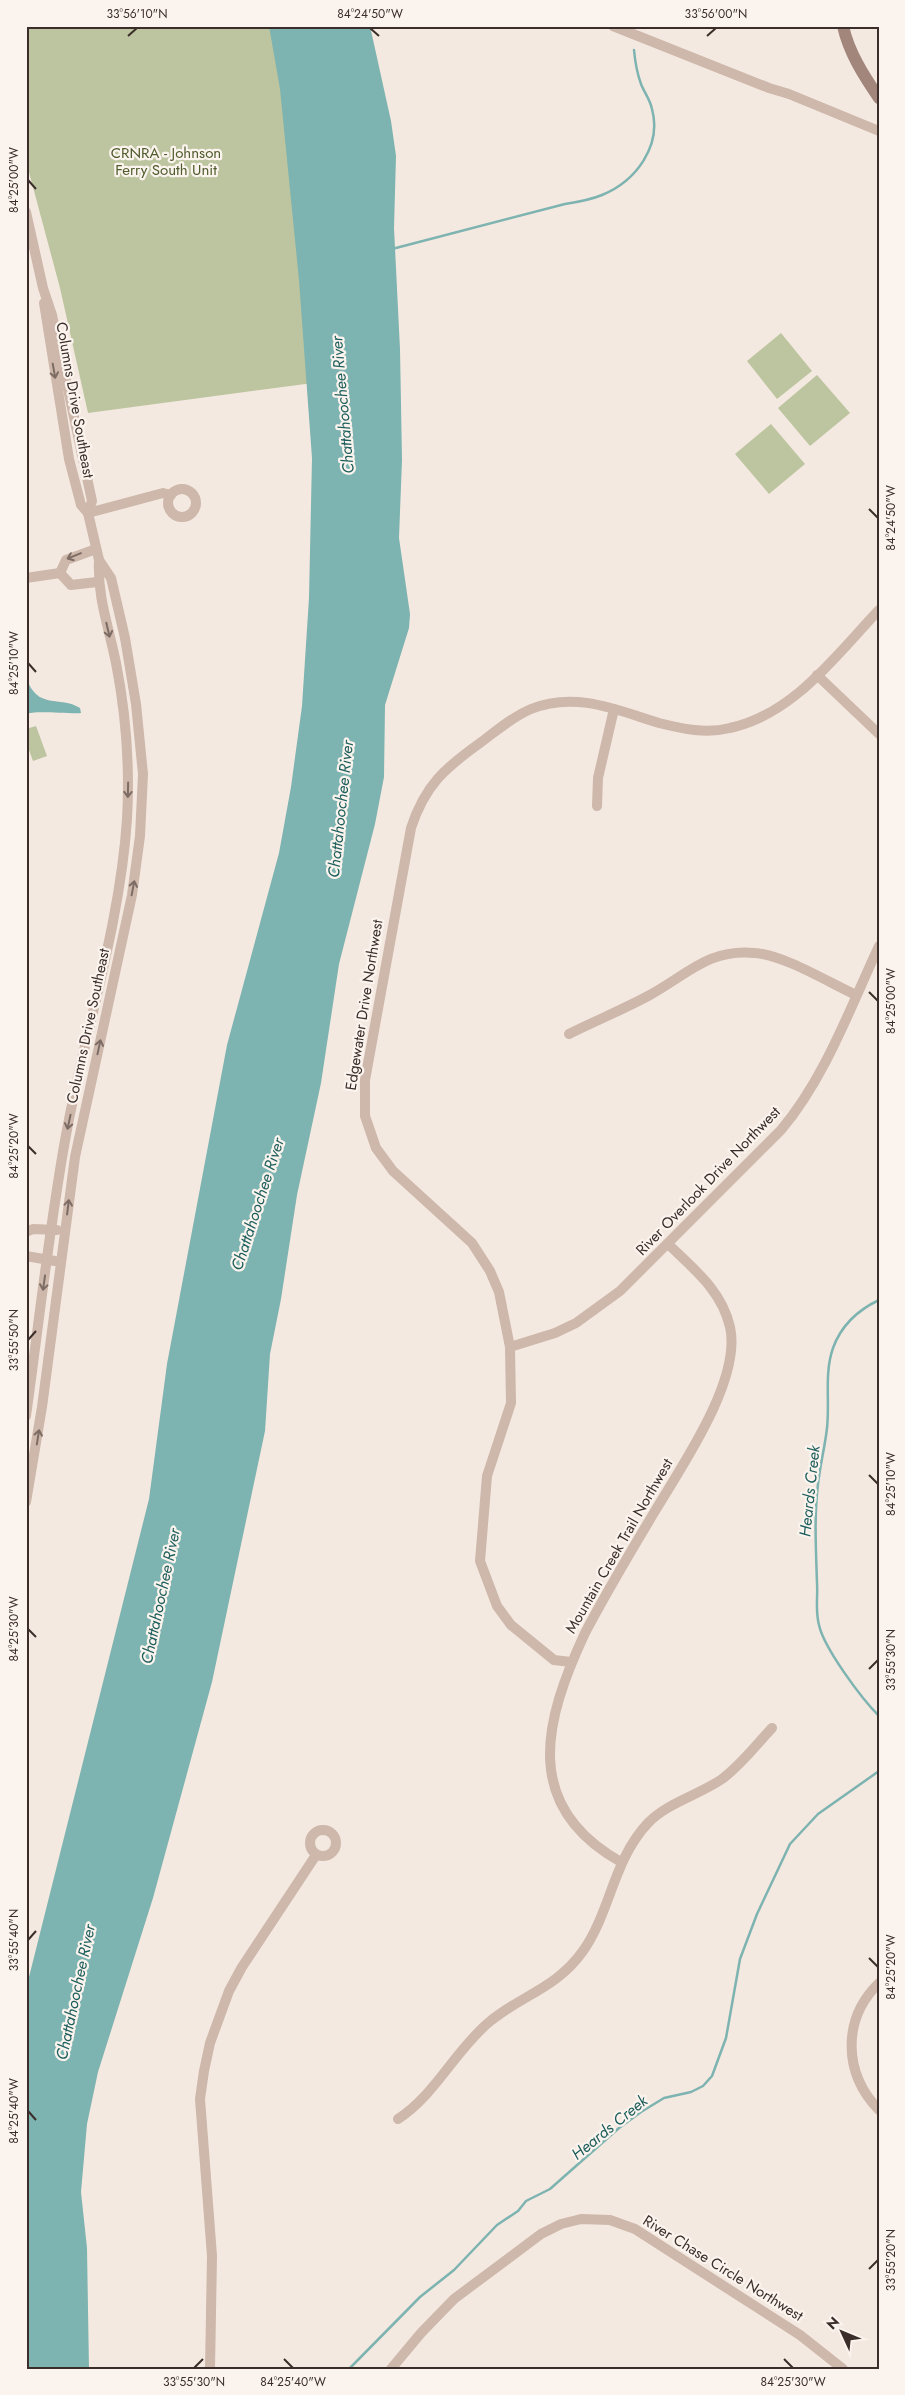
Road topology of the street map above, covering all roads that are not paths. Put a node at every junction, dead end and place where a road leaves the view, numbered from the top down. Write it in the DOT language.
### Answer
graph roads {
  1 [pos="613,26"];
  2 [pos="843,26"];
  3 [pos="879,98"];
  4 [pos="879,131"];
  5 [pos="26,212"];
  6 [pos="171,495"];
  7 [pos="88,513"];
  8 [pos="96,549"];
  9 [pos="99,560"];
  10 [pos="60,573"];
  11 [pos="26,578"];
  12 [pos="98,582"];
  13 [pos="879,610"];
  14 [pos="817,675"];
  15 [pos="614,709"];
  16 [pos="879,734"];
  17 [pos="597,806"];
  18 [pos="879,946"];
  19 [pos="856,995"];
  20 [pos="569,1034"];
  21 [pos="52,1230"];
  22 [pos="65,1231"];
  23 [pos="26,1232"];
  24 [pos="668,1244"];
  25 [pos="26,1256"];
  26 [pos="48,1260"];
  27 [pos="61,1262"];
  28 [pos="510,1347"];
  29 [pos="26,1416"];
  30 [pos="26,1502"];
  31 [pos="571,1662"];
  32 [pos="772,1728"];
  33 [pos="316,1855"];
  34 [pos="621,1862"];
  35 [pos="879,1983"];
  36 [pos="879,2110"];
  37 [pos="398,2119"];
  38 [pos="210,2369"];
  39 [pos="391,2369"];
  40 [pos="843,2369"];
  1 -- 4 [label="street"];
  2 -- 3 [label="street"];
  5 -- 7 [label="street, Columns Drive Southeast"];
  6 -- 7 [label="street"];
  7 -- 8 [label="street, Columns Drive Southeast"];
  8 -- 9 [label="street, Columns Drive Southeast"];
  8 -- 10 [label="street, one-way"];
  9 -- 12 [label="street, Columns Drive Southeast"];
  22 -- 9 [label="street, Columns Drive Southeast, one-way"];
  10 -- 11 [label="street"];
  10 -- 12 [label="street"];
  12 -- 21 [label="street, Columns Drive Southeast, one-way"];
  13 -- 14 [label="street, Edgewater Drive Northwest"];
  14 -- 15 [label="street, Edgewater Drive Northwest"];
  14 -- 16 [label="street"];
  15 -- 17 [label="street"];
  15 -- 28 [label="street, Edgewater Drive Northwest"];
  18 -- 19 [label="street, River Overlook Drive Northwest"];
  19 -- 20 [label="street"];
  19 -- 24 [label="street, River Overlook Drive Northwest"];
  21 -- 22 [label="street"];
  21 -- 23 [label="street"];
  21 -- 26 [label="street, Columns Drive Southeast"];
  22 -- 27 [label="street, Columns Drive Southeast"];
  24 -- 28 [label="street, River Overlook Drive Northwest"];
  24 -- 31 [label="street, Mountain Creek Trail Northwest"];
  25 -- 26 [label="street"];
  26 -- 27 [label="street"];
  26 -- 29 [label="street, Columns Drive Southeast, one-way"];
  30 -- 27 [label="street, Columns Drive Southeast, one-way"];
  28 -- 31 [label="street, Edgewater Drive Northwest"];
  31 -- 34 [label="street, Mountain Creek Trail Northwest"];
  32 -- 34 [label="street"];
  33 -- 38 [label="street"];
  34 -- 37 [label="street"];
  35 -- 36 [label="street"];
  39 -- 40 [label="street, River Chase Circle Northwest"];
}
